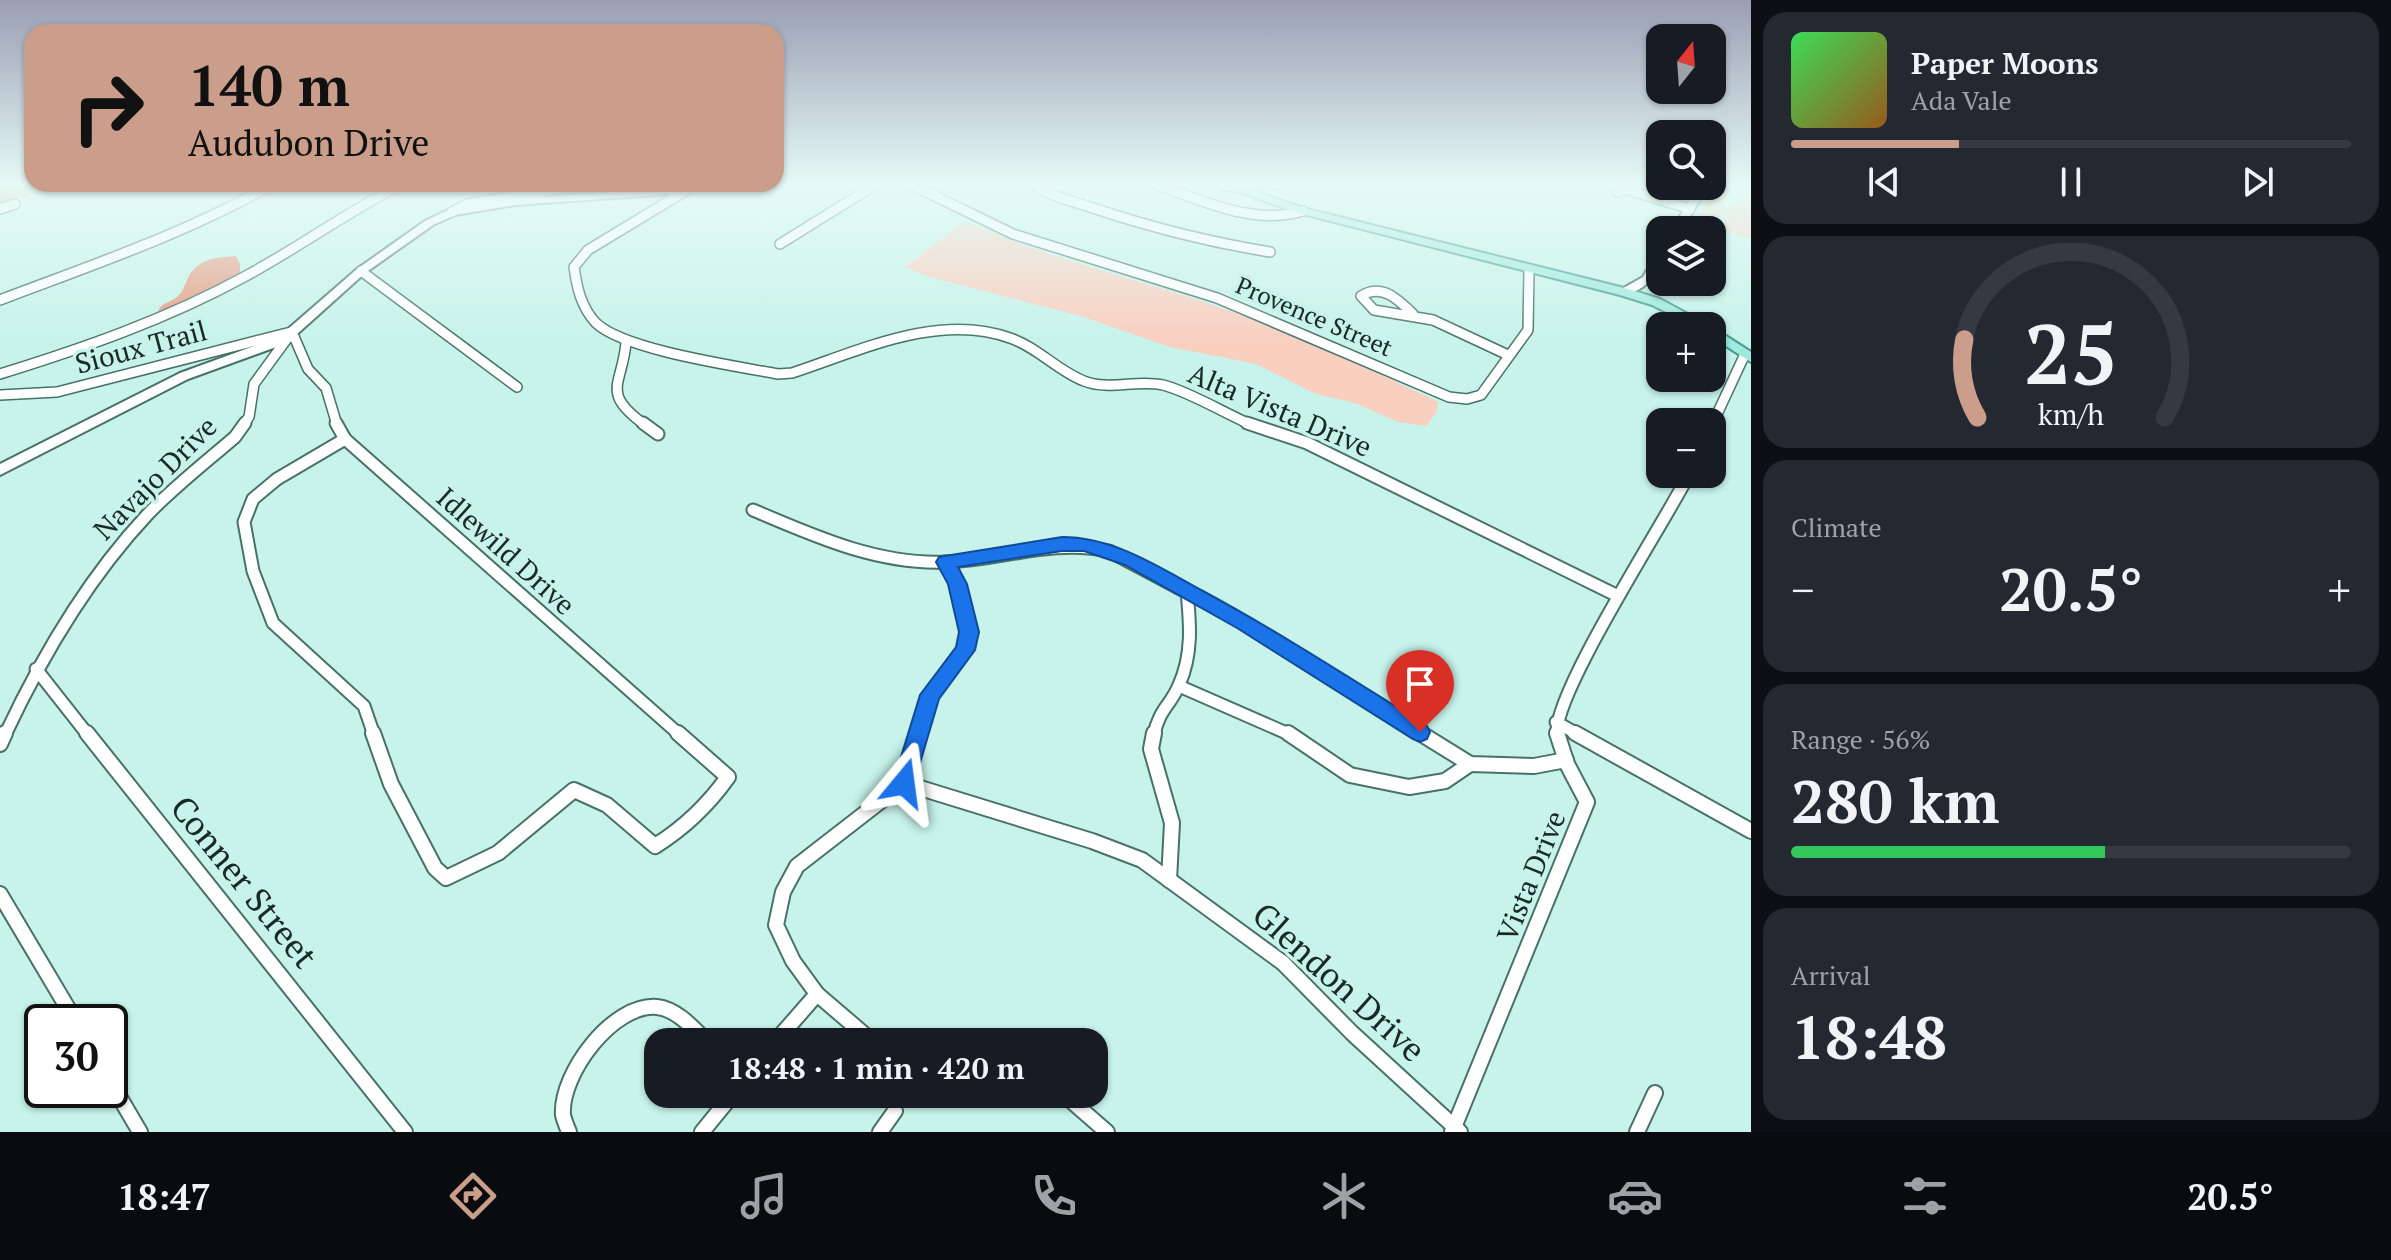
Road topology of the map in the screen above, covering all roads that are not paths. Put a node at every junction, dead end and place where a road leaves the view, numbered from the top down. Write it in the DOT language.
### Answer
graph roads {
  1 [pos="166,236"];
  2 [pos="313,236"];
  3 [pos="411,236"];
  4 [pos="612,236"];
  5 [pos="793,236"];
  6 [pos="1019,236"];
  7 [pos="1186,236"];
  8 [pos="1398,236"];
  9 [pos="780,244"];
  10 [pos="1270,252"];
  11 [pos="1529,270"];
  12 [pos="361,271"];
  13 [pos="1646,280"];
  14 [pos="1624,292"];
  15 [pos="0,300"];
  16 [pos="1676,312"];
  17 [pos="1413,314"];
  18 [pos="292,332"];
  19 [pos="1726,341"];
  20 [pos="626,343"];
  21 [pos="1508,355"];
  22 [pos="1748,356"];
  23 [pos="0,374"];
  24 [pos="517,387"];
  25 [pos="0,395"];
  26 [pos="1721,408"];
  27 [pos="658,434"];
  28 [pos="345,439"];
  29 [pos="0,470"];
  30 [pos="1682,488"];
  31 [pos="753,510"];
  32 [pos="945,562"];
  33 [pos="1187,591"];
  34 [pos="1618,596"];
  35 [pos="36,669"];
  36 [pos="1179,686"];
  37 [pos="1556,722"];
  38 [pos="0,744"];
  39 [pos="1566,760"];
  40 [pos="1470,764"];
  41 [pos="904,783"];
  42 [pos="1751,831"];
  43 [pos="1169,880"];
  44 [pos="0,894"];
  45 [pos="817,994"];
  46 [pos="65,1004"];
  47 [pos="692,1028"];
  48 [pos="787,1028"];
  49 [pos="857,1028"];
  50 [pos="1655,1093"];
  51 [pos="126,1108"];
  52 [pos="722,1108"];
  53 [pos="1079,1108"];
  54 [pos="895,1111"];
  55 [pos="1455,1130"];
  56 [pos="140,1132"];
  57 [pos="405,1132"];
  58 [pos="569,1132"];
  59 [pos="702,1132"];
  60 [pos="880,1132"];
  61 [pos="1107,1132"];
  62 [pos="1637,1132"];
  1 -- 15 [label="street"];
  2 -- 23 [label="street"];
  3 -- 12 [label="street"];
  4 -- 20 [label="street, Alta Vista Drive"];
  5 -- 9 [label="street"];
  6 -- 21 [label="street, Provence Street"];
  7 -- 10 [label="street"];
  8 -- 11 [label="main road"];
  11 -- 14 [label="main road"];
  11 -- 21 [label="street"];
  12 -- 18 [label="street"];
  12 -- 24 [label="street"];
  13 -- 14 [label="street"];
  14 -- 16 [label="main road"];
  17 -- 17 [label="street"];
  17 -- 21 [label="street"];
  18 -- 25 [label="street, Sioux Trail"];
  18 -- 28 [label="street, Idlewild Drive"];
  18 -- 29 [label="street"];
  18 -- 35 [label="street, Navajo Drive"];
  19 -- 22 [label="main road"];
  20 -- 27 [label="street"];
  20 -- 34 [label="street, Alta Vista Drive"];
  22 -- 26 [label="street"];
  28 -- 28 [label="street, Idlewild Drive"];
  30 -- 34 [label="street"];
  31 -- 32 [label="street"];
  32 -- 33 [label="street"];
  32 -- 41 [label="street"];
  33 -- 36 [label="street"];
  33 -- 40 [label="street"];
  34 -- 37 [label="street"];
  35 -- 38 [label="street, Navajo Drive"];
  35 -- 57 [label="street, Conner Street"];
  36 -- 40 [label="street"];
  36 -- 43 [label="street"];
  37 -- 39 [label="street, Vista Drive"];
  37 -- 42 [label="street"];
  39 -- 40 [label="street"];
  39 -- 55 [label="street, Vista Drive"];
  41 -- 43 [label="street, Glendon Drive"];
  41 -- 45 [label="street"];
  43 -- 55 [label="street, Glendon Drive"];
  44 -- 46 [label="street"];
  45 -- 48 [label="street"];
  45 -- 49 [label="street"];
  47 -- 58 [label="street"];
  50 -- 62 [label="street"];
  51 -- 56 [label="street"];
  52 -- 59 [label="street"];
  53 -- 61 [label="street"];
  54 -- 60 [label="street"];
}
